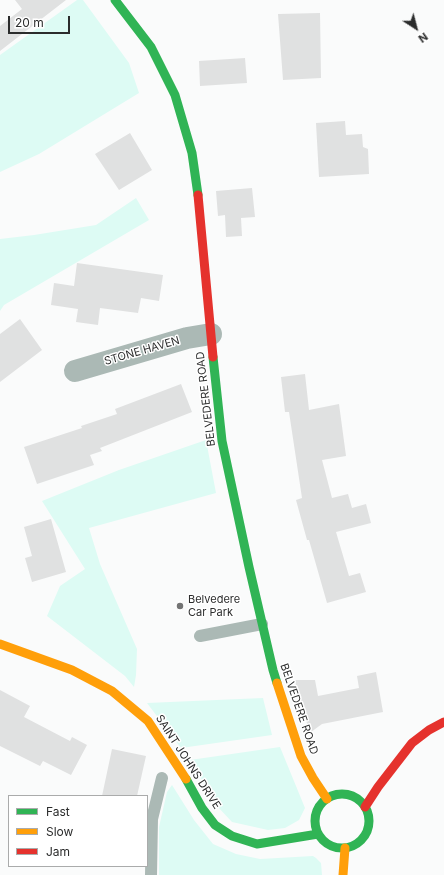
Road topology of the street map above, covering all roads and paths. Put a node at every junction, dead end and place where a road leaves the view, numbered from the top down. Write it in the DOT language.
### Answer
graph roads {
  1 [pos="115,0"];
  2 [pos="210,334"];
  3 [pos="75,371"];
  4 [pos="262,624"];
  5 [pos="200,636"];
  6 [pos="0,644"];
  7 [pos="444,722"];
  8 [pos="162,778"];
  9 [pos="328,799"];
  10 [pos="365,807"];
  11 [pos="318,834"];
  12 [pos="345,848"];
  13 [pos="151,875"];
  14 [pos="343,875"];
  1 -- 2 [label="street, BELVEDERE ROAD"];
  2 -- 3 [label="street, STONE HAVEN"];
  2 -- 4 [label="street, BELVEDERE ROAD"];
  4 -- 5 [label="lane"];
  4 -- 9 [label="street, BELVEDERE ROAD"];
  6 -- 11 [label="street, SAINT JOHNS DRIVE"];
  7 -- 10 [label="street"];
  8 -- 13 [label="lane"];
  9 -- 10 [label="street"];
  9 -- 11 [label="street"];
  10 -- 12 [label="street"];
  11 -- 12 [label="street"];
  12 -- 14 [label="street"];
}
